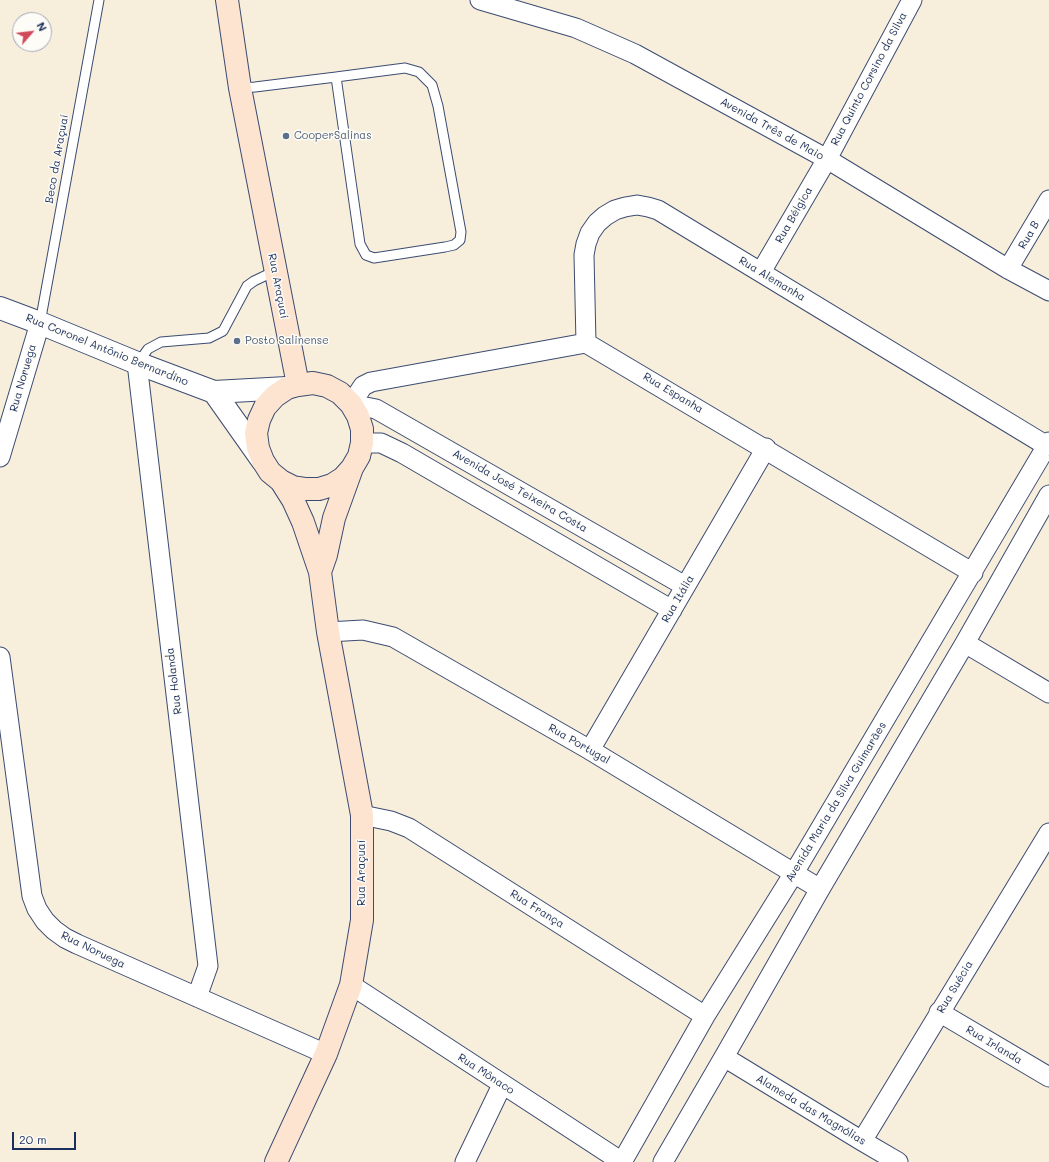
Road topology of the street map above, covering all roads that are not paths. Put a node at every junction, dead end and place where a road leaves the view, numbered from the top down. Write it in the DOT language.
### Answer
graph roads {
  1 [pos="99,0"];
  2 [pos="227,0"];
  3 [pos="480,0"];
  4 [pos="912,0"];
  5 [pos="336,76"];
  6 [pos="240,88"];
  7 [pos="827,159"];
  8 [pos="1049,200"];
  9 [pos="1008,270"];
  10 [pos="275,271"];
  11 [pos="761,272"];
  12 [pos="1049,291"];
  13 [pos="0,308"];
  14 [pos="40,323"];
  15 [pos="586,343"];
  16 [pos="138,363"];
  17 [pos="292,386"];
  18 [pos="214,392"];
  19 [pos="351,404"];
  20 [pos="362,443"];
  21 [pos="1048,444"];
  22 [pos="766,448"];
  23 [pos="0,457"];
  24 [pos="263,461"];
  25 [pos="352,468"];
  26 [pos="281,481"];
  27 [pos="1049,495"];
  28 [pos="320,572"];
  29 [pos="973,573"];
  30 [pos="685,586"];
  31 [pos="672,610"];
  32 [pos="328,632"];
  33 [pos="965,643"];
  34 [pos="0,657"];
  35 [pos="1049,693"];
  36 [pos="590,750"];
  37 [pos="362,815"];
  38 [pos="1049,833"];
  39 [pos="794,873"];
  40 [pos="820,889"];
  41 [pos="351,985"];
  42 [pos="197,997"];
  43 [pos="939,1012"];
  44 [pos="705,1016"];
  45 [pos="326,1054"];
  46 [pos="724,1057"];
  47 [pos="1049,1077"];
  48 [pos="502,1085"];
  49 [pos="862,1141"];
  50 [pos="276,1162"];
  51 [pos="465,1162"];
  52 [pos="622,1162"];
  53 [pos="663,1162"];
  54 [pos="898,1162"];
  1 -- 14 [label="lane, Beco da Araçuaí"];
  2 -- 6 [label="main road, Rua Araçuaí"];
  3 -- 7 [label="street, Avenida Três de Maio"];
  4 -- 7 [label="street, Rua Quinto Corsino da Silva"];
  5 -- 5 [label="lane"];
  5 -- 6 [label="lane"];
  6 -- 10 [label="main road, Rua Araçuaí"];
  7 -- 9 [label="street, Avenida Três de Maio"];
  7 -- 11 [label="street, Rua Bélgica"];
  8 -- 9 [label="street, Rua B"];
  9 -- 12 [label="street, Avenida Três de Maio"];
  10 -- 16 [label="lane"];
  10 -- 17 [label="main road, Rua Araçuaí"];
  11 -- 15 [label="street, Rua Alemanha"];
  11 -- 21 [label="street, Rua Alemanha"];
  13 -- 14 [label="street, Rua Coronel Antônio Bernardino"];
  14 -- 16 [label="street, Rua Coronel Antônio Bernardino"];
  14 -- 23 [label="street, Rua Noruega"];
  15 -- 19 [label="street"];
  15 -- 22 [label="street, Rua Espanha"];
  16 -- 18 [label="street, Rua Coronel Antônio Bernardino"];
  16 -- 42 [label="street, Rua Holanda"];
  17 -- 18 [label="street, Rua Coronel Antônio Bernardino"];
  17 -- 19 [label="main road, Rua Araçuaí"];
  17 -- 24 [label="main road"];
  18 -- 24 [label="street"];
  19 -- 20 [label="main road, Rua Araçuaí"];
  19 -- 30 [label="street, Avenida José Teixeira Costa"];
  20 -- 25 [label="main road, Rua Araçuaí"];
  20 -- 31 [label="street"];
  21 -- 29 [label="street, Avenida Maria da Silva Guimarães"];
  22 -- 29 [label="street, Rua Espanha"];
  22 -- 30 [label="street, Rua Itália"];
  24 -- 26 [label="main road"];
  25 -- 26 [label="main road"];
  25 -- 28 [label="main road, Rua Araçuaí"];
  26 -- 28 [label="main road, Rua Araçuaí"];
  27 -- 33 [label="street"];
  28 -- 32 [label="main road, Rua Araçuaí"];
  29 -- 39 [label="street, Avenida Maria da Silva Guimarães"];
  30 -- 31 [label="street, Rua Itália"];
  31 -- 36 [label="street, Rua Itália"];
  32 -- 36 [label="street, Rua Portugal"];
  32 -- 37 [label="main road, Rua Araçuaí"];
  33 -- 35 [label="street"];
  33 -- 40 [label="street"];
  34 -- 42 [label="street, Rua Noruega"];
  36 -- 39 [label="street, Rua Portugal"];
  37 -- 41 [label="main road, Rua Araçuaí"];
  37 -- 44 [label="street, Rua França"];
  38 -- 43 [label="street, Rua Suécia"];
  39 -- 40 [label="street, Rua Portugal"];
  39 -- 44 [label="street, Avenida Maria da Silva Guimarães"];
  40 -- 46 [label="street"];
  41 -- 45 [label="main road, Rua Araçuaí"];
  41 -- 48 [label="street, Rua Mônaco"];
  42 -- 45 [label="street, Rua Noruega"];
  43 -- 47 [label="street, Rua Irlanda"];
  43 -- 49 [label="street, Rua Suécia"];
  44 -- 52 [label="street, Avenida Maria da Silva Guimarães"];
  45 -- 50 [label="main road, Rua Araçuaí"];
  46 -- 49 [label="street, Alameda das Magnólias"];
  46 -- 53 [label="street"];
  48 -- 51 [label="street"];
  48 -- 52 [label="street, Rua Mônaco"];
  49 -- 54 [label="street, Alameda das Magnólias"];
}
